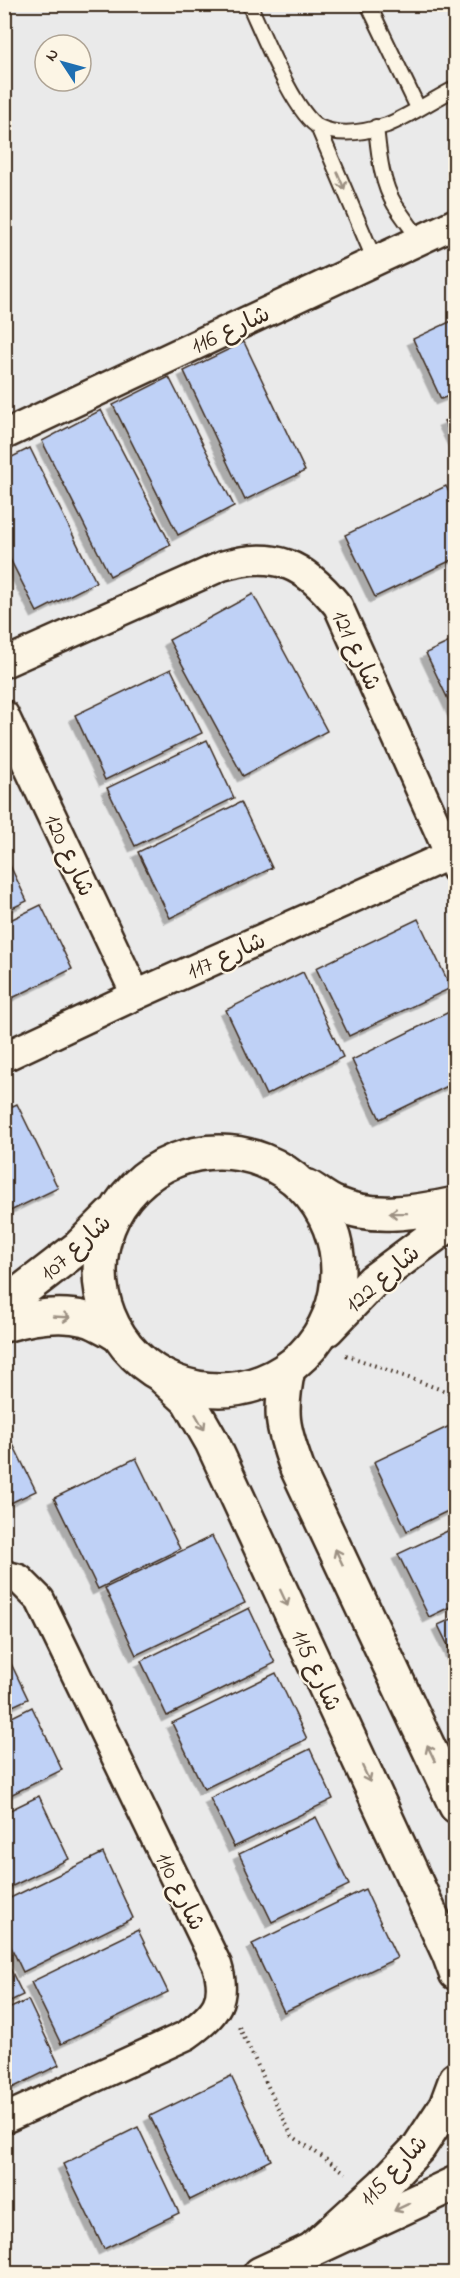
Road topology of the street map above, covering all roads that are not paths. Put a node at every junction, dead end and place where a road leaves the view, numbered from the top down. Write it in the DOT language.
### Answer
graph roads {
  1 [pos="249,4"];
  2 [pos="368,4"];
  3 [pos="456,88"];
  4 [pos="418,108"];
  5 [pos="318,126"];
  6 [pos="376,127"];
  7 [pos="456,223"];
  8 [pos="420,240"];
  9 [pos="375,261"];
  10 [pos="4,435"];
  11 [pos="4,663"];
  12 [pos="4,715"];
  13 [pos="452,862"];
  14 [pos="136,995"];
  15 [pos="4,1057"];
  16 [pos="302,1183"];
  17 [pos="456,1204"];
  18 [pos="116,1209"];
  19 [pos="456,1219"];
  20 [pos="4,1305"];
  21 [pos="4,1325"];
  22 [pos="117,1334"];
  23 [pos="314,1344"];
  24 [pos="288,1369"];
  25 [pos="163,1377"];
  26 [pos="4,1575"];
  27 [pos="456,1806"];
  28 [pos="456,1973"];
  29 [pos="456,2079"];
  30 [pos="4,2119"];
  31 [pos="456,2183"];
  32 [pos="313,2249"];
  33 [pos="260,2274"];
  1 -- 5 [label="lane"];
  2 -- 4 [label="lane"];
  3 -- 4 [label="lane"];
  4 -- 6 [label="lane"];
  5 -- 6 [label="lane"];
  5 -- 9 [label="lane, one-way"];
  6 -- 8 [label="lane"];
  7 -- 8 [label="street, شارع 116"];
  8 -- 9 [label="street, شارع 116"];
  9 -- 10 [label="street, شارع 116"];
  11 -- 13 [label="street, شارع 121"];
  12 -- 14 [label="street, شارع 120"];
  13 -- 14 [label="street, شارع 117"];
  14 -- 15 [label="street, شارع 117"];
  17 -- 16 [label="street, شارع 122, one-way"];
  16 -- 18 [label="street, شارع 122"];
  16 -- 23 [label="street"];
  18 -- 20 [label="street, شارع 107"];
  18 -- 22 [label="street"];
  19 -- 23 [label="street, شارع 122"];
  21 -- 22 [label="street, شارع 107, one-way"];
  22 -- 25 [label="street"];
  23 -- 24 [label="street, شارع 122"];
  24 -- 25 [label="street, شارع 122"];
  27 -- 24 [label="street, one-way"];
  25 -- 28 [label="street, شارع 115, one-way"];
  26 -- 30 [label="street, شارع 110"];
  29 -- 32 [label="street, شارع 115"];
  31 -- 32 [label="street, one-way"];
  32 -- 33 [label="street"];
}
